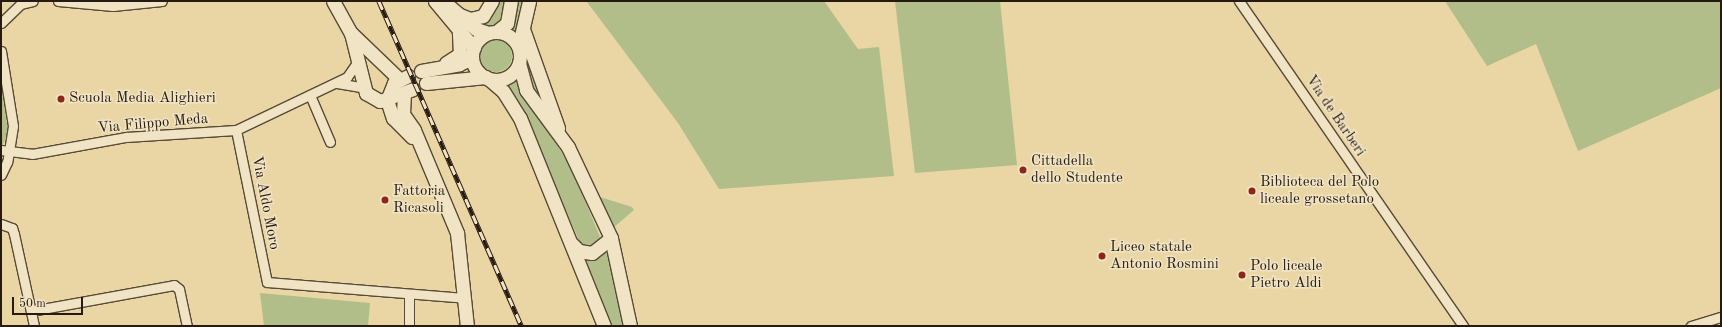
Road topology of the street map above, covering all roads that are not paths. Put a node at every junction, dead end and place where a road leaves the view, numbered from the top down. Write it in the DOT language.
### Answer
graph roads {
  1 [pos="33,1"];
  2 [pos="58,1"];
  3 [pos="162,1"];
  4 [pos="333,1"];
  5 [pos="435,1"];
  6 [pos="443,1"];
  7 [pos="492,1"];
  8 [pos="512,1"];
  9 [pos="529,1"];
  10 [pos="1239,1"];
  11 [pos="124,3"];
  12 [pos="458,15"];
  13 [pos="1,23"];
  14 [pos="523,29"];
  15 [pos="459,32"];
  16 [pos="351,33"];
  17 [pos="492,33"];
  18 [pos="1,51"];
  19 [pos="473,53"];
  20 [pos="519,56"];
  21 [pos="359,59"];
  22 [pos="438,67"];
  23 [pos="488,78"];
  24 [pos="337,82"];
  25 [pos="364,88"];
  26 [pos="310,95"];
  27 [pos="387,100"];
  28 [pos="236,130"];
  29 [pos="560,135"];
  30 [pos="330,142"];
  31 [pos="420,145"];
  32 [pos="5,151"];
  33 [pos="1,175"];
  34 [pos="1,224"];
  35 [pos="611,238"];
  36 [pos="572,244"];
  37 [pos="409,294"];
  38 [pos="464,298"];
  39 [pos="31,310"];
  40 [pos="1721,317"];
  41 [pos="34,326"];
  42 [pos="187,326"];
  43 [pos="409,326"];
  44 [pos="467,326"];
  45 [pos="604,326"];
  46 [pos="630,326"];
  47 [pos="1463,326"];
  48 [pos="1691,326"];
  1 -- 13 [label="street"];
  2 -- 11 [label="street"];
  3 -- 11 [label="street"];
  4 -- 16 [label="main road"];
  5 -- 15 [label="main road"];
  6 -- 12 [label="main road"];
  7 -- 12 [label="main road"];
  8 -- 17 [label="main road"];
  9 -- 14 [label="main road"];
  10 -- 47 [label="street, Via de Barberi"];
  12 -- 17 [label="main road"];
  14 -- 20 [label="main road"];
  14 -- 29 [label="main road"];
  15 -- 19 [label="main road"];
  15 -- 22 [label="main road"];
  16 -- 21 [label="main road"];
  16 -- 27 [label="main road"];
  17 -- 19 [label="main road"];
  17 -- 20 [label="main road"];
  18 -- 32 [label="street"];
  19 -- 22 [label="main road"];
  19 -- 23 [label="main road"];
  20 -- 23 [label="main road"];
  20 -- 29 [label="main road"];
  21 -- 24 [label="street"];
  21 -- 25 [label="main road"];
  22 -- 23 [label="main road"];
  23 -- 36 [label="main road"];
  24 -- 25 [label="street"];
  24 -- 26 [label="street"];
  25 -- 27 [label="main road"];
  26 -- 28 [label="street"];
  26 -- 30 [label="street"];
  27 -- 31 [label="main road"];
  27 -- 31 [label="main road"];
  28 -- 32 [label="street, Via Filippo Meda"];
  28 -- 37 [label="street, Via Aldo Moro"];
  29 -- 35 [label="main road"];
  31 -- 38 [label="main road"];
  32 -- 33 [label="street"];
  34 -- 39 [label="street"];
  35 -- 36 [label="main road"];
  35 -- 46 [label="main road"];
  36 -- 45 [label="main road"];
  37 -- 38 [label="street"];
  37 -- 43 [label="street"];
  38 -- 44 [label="main road"];
  39 -- 41 [label="street"];
  39 -- 42 [label="street"];
  40 -- 48 [label="street"];
}
